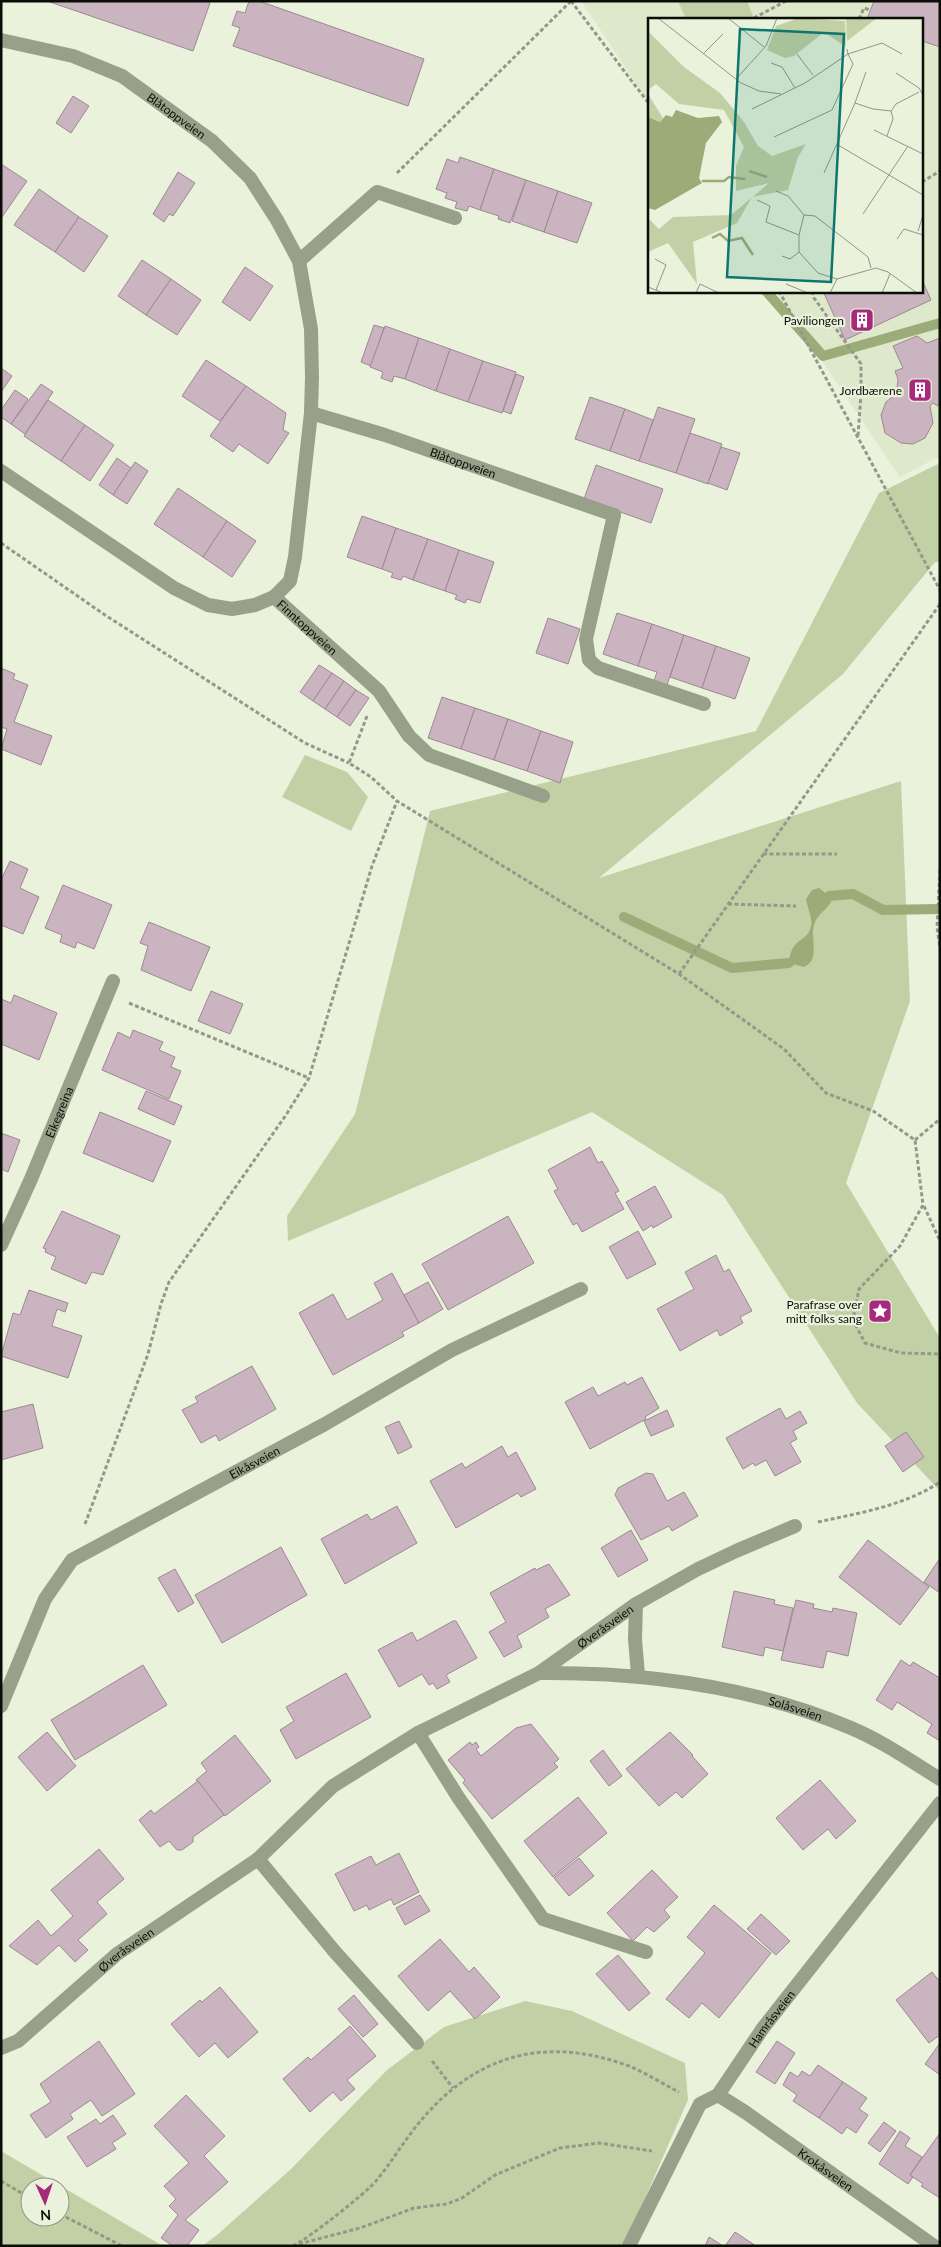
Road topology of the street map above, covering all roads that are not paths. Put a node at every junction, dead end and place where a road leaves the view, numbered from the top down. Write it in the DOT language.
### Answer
graph roads {
  1 [pos="1,40"];
  2 [pos="455,218"];
  3 [pos="299,261"];
  4 [pos="311,413"];
  5 [pos="1,472"];
  6 [pos="274,597"];
  7 [pos="704,704"];
  8 [pos="543,796"];
  9 [pos="110,987"];
  10 [pos="2,1243"];
  11 [pos="581,1288"];
  12 [pos="795,1526"];
  13 [pos="636,1604"];
  14 [pos="539,1673"];
  15 [pos="638,1675"];
  16 [pos="1,1706"];
  17 [pos="418,1733"];
  18 [pos="940,1779"];
  19 [pos="940,1803"];
  20 [pos="258,1859"];
  21 [pos="646,1952"];
  22 [pos="418,2043"];
  23 [pos="1,2048"];
  24 [pos="718,2095"];
  25 [pos="629,2246"];
  26 [pos="934,2246"];
  1 -- 3 [label="street, Blåtoppveien"];
  2 -- 3 [label="street"];
  3 -- 4 [label="street, Blåtoppveien"];
  4 -- 6 [label="street, Blåtoppveien"];
  4 -- 7 [label="street, Blåtoppveien"];
  5 -- 6 [label="street, Finntoppveien"];
  6 -- 8 [label="street, Finntoppveien"];
  9 -- 10 [label="street, Eikegreina"];
  11 -- 16 [label="street, Eikåsveien"];
  12 -- 13 [label="street, Øveråsveien"];
  13 -- 14 [label="street, Øveråsveien"];
  13 -- 15 [label="street"];
  14 -- 15 [label="street, Solåsveien"];
  14 -- 17 [label="street, Øveråsveien"];
  15 -- 18 [label="street, Solåsveien"];
  17 -- 20 [label="street, Øveråsveien"];
  17 -- 21 [label="street"];
  19 -- 24 [label="street, Hamråsveien"];
  20 -- 22 [label="street"];
  20 -- 23 [label="street, Øveråsveien"];
  24 -- 25 [label="street, Hamråsveien"];
  24 -- 26 [label="street, Krokåsveien"];
}
